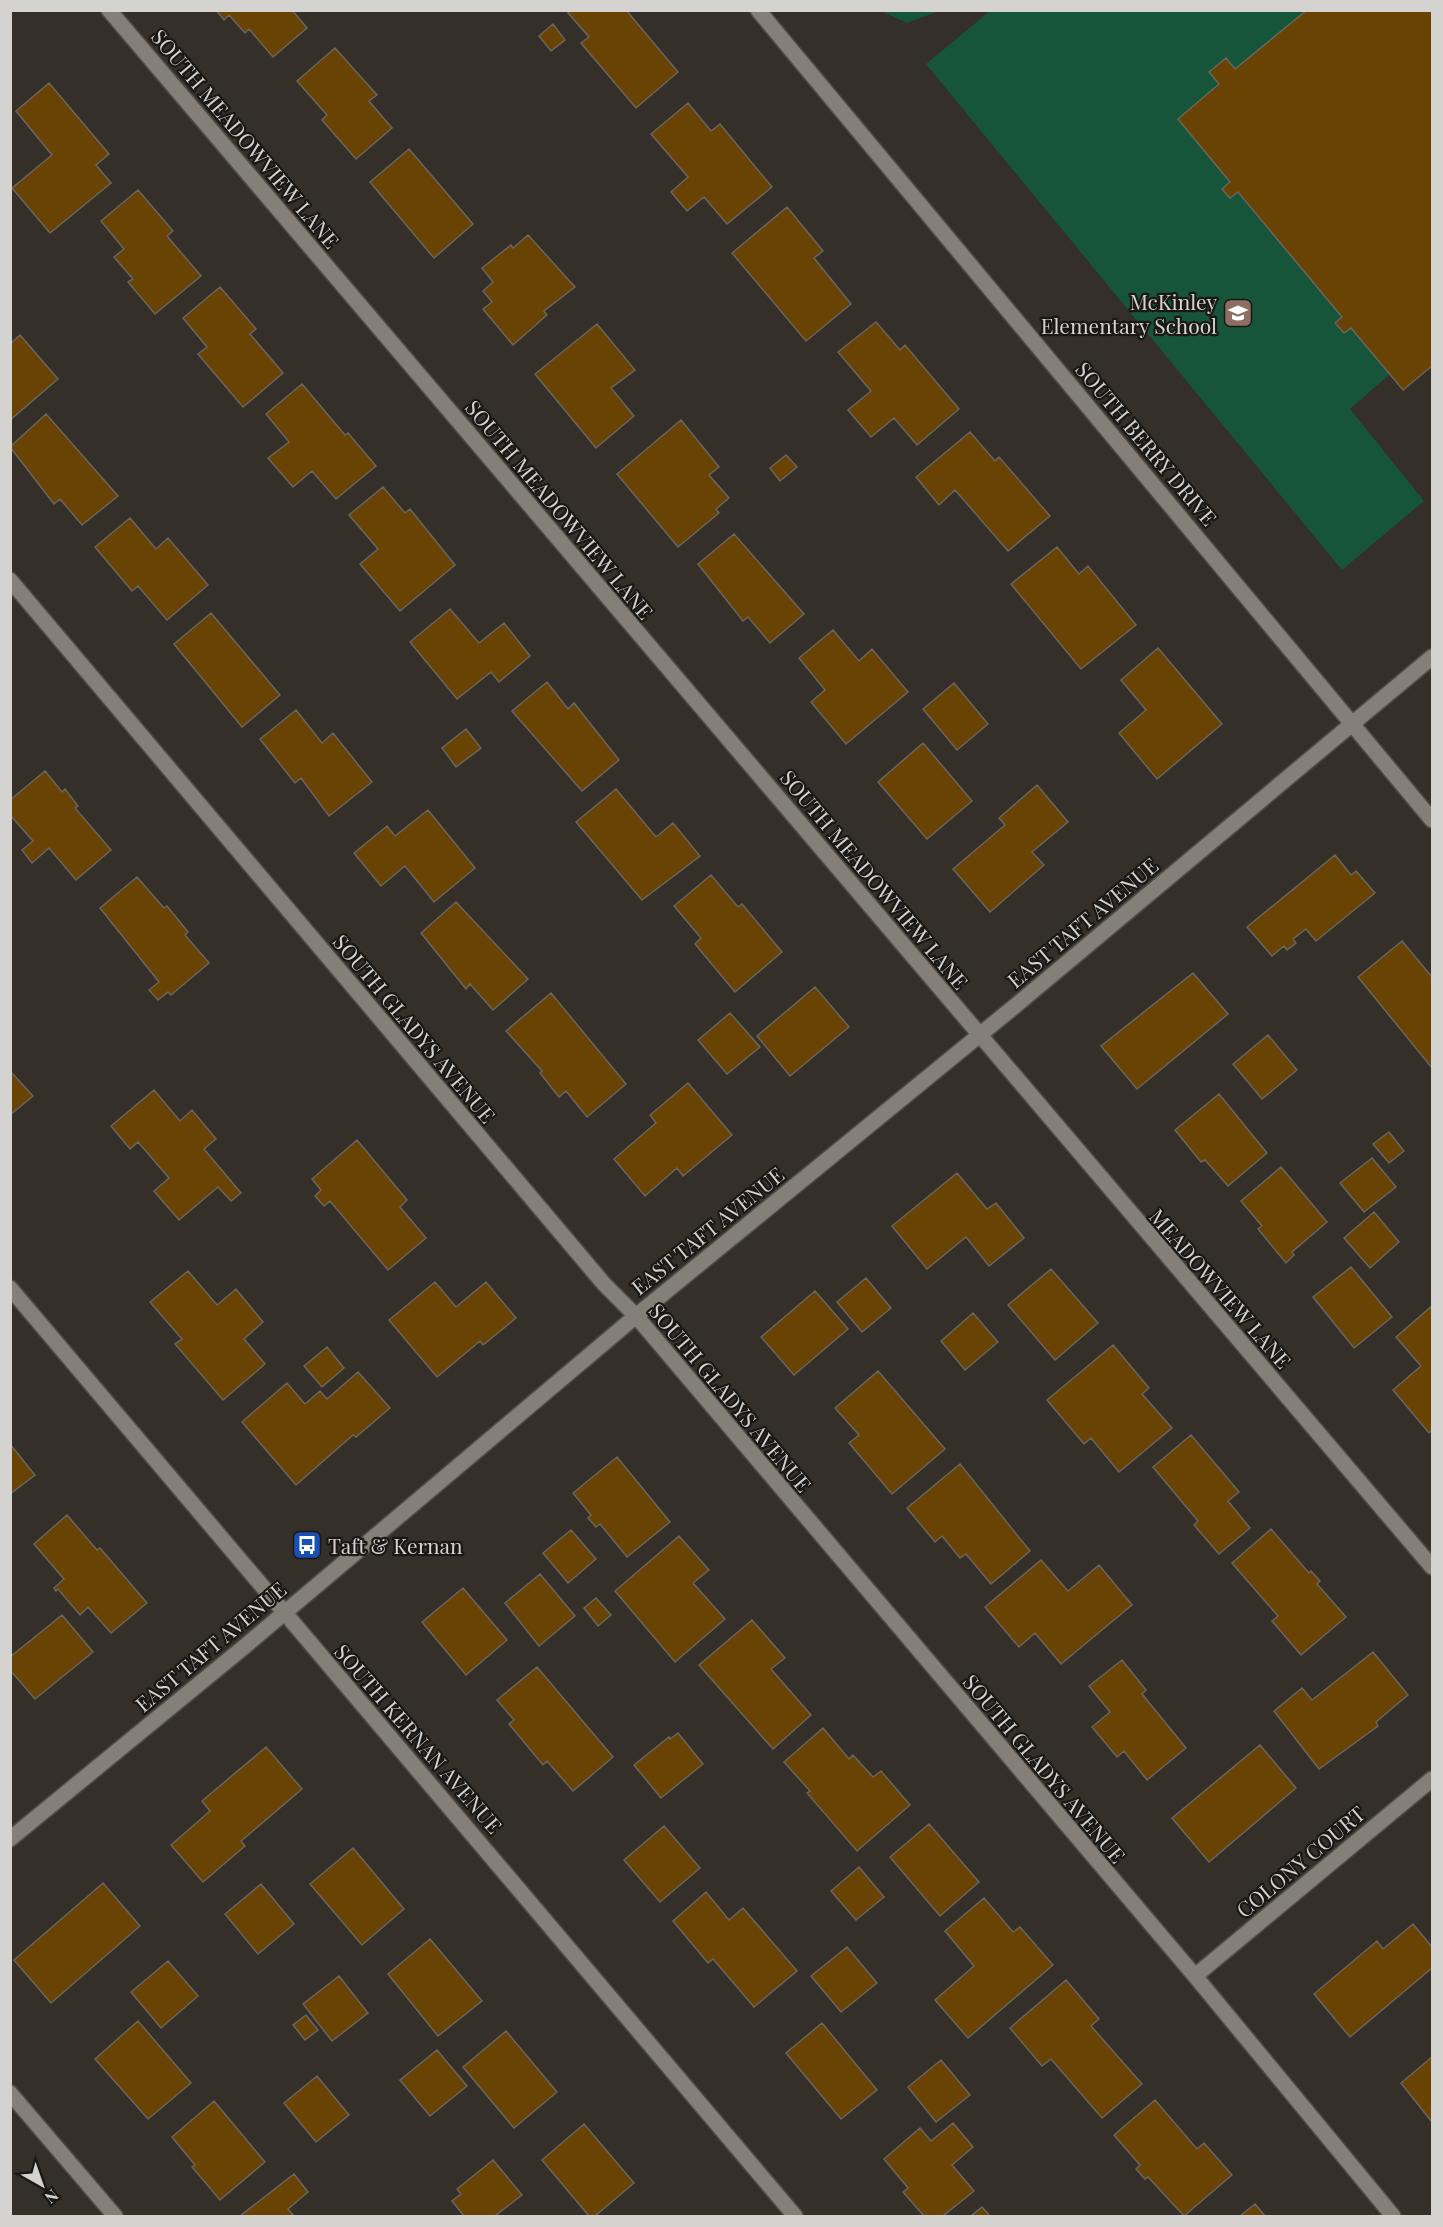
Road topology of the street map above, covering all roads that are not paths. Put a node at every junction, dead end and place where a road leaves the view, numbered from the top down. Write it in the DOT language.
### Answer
graph roads {
  1 [pos="109,10"];
  2 [pos="758,10"];
  3 [pos="10,580"];
  4 [pos="1432,657"];
  5 [pos="1353,723"];
  6 [pos="1432,820"];
  7 [pos="979,1035"];
  8 [pos="10,1288"];
  9 [pos="636,1316"];
  10 [pos="1432,1567"];
  11 [pos="284,1613"];
  12 [pos="1432,1779"];
  13 [pos="10,1839"];
  14 [pos="1195,1976"];
  15 [pos="10,2093"];
  16 [pos="115,2217"];
  17 [pos="795,2217"];
  18 [pos="1394,2217"];
  1 -- 7 [label="street, SOUTH MEADOWVIEW LANE"];
  2 -- 5 [label="street, SOUTH BERRY DRIVE"];
  3 -- 9 [label="street, SOUTH GLADYS AVENUE"];
  4 -- 5 [label="street, EAST TAFT AVENUE"];
  5 -- 6 [label="street, SOUTH BERRY DRIVE"];
  5 -- 7 [label="street, EAST TAFT AVENUE"];
  7 -- 9 [label="street, EAST TAFT AVENUE"];
  7 -- 10 [label="street, MEADOWVIEW LANE"];
  8 -- 11 [label="street, SOUTH KERNAN AVENUE"];
  9 -- 11 [label="street, EAST TAFT AVENUE"];
  9 -- 14 [label="street, SOUTH GLADYS AVENUE"];
  11 -- 13 [label="street, EAST TAFT AVENUE"];
  11 -- 17 [label="street, SOUTH KERNAN AVENUE"];
  12 -- 14 [label="street, COLONY COURT"];
  14 -- 18 [label="street, SOUTH GLADYS AVENUE"];
  15 -- 16 [label="street"];
}
